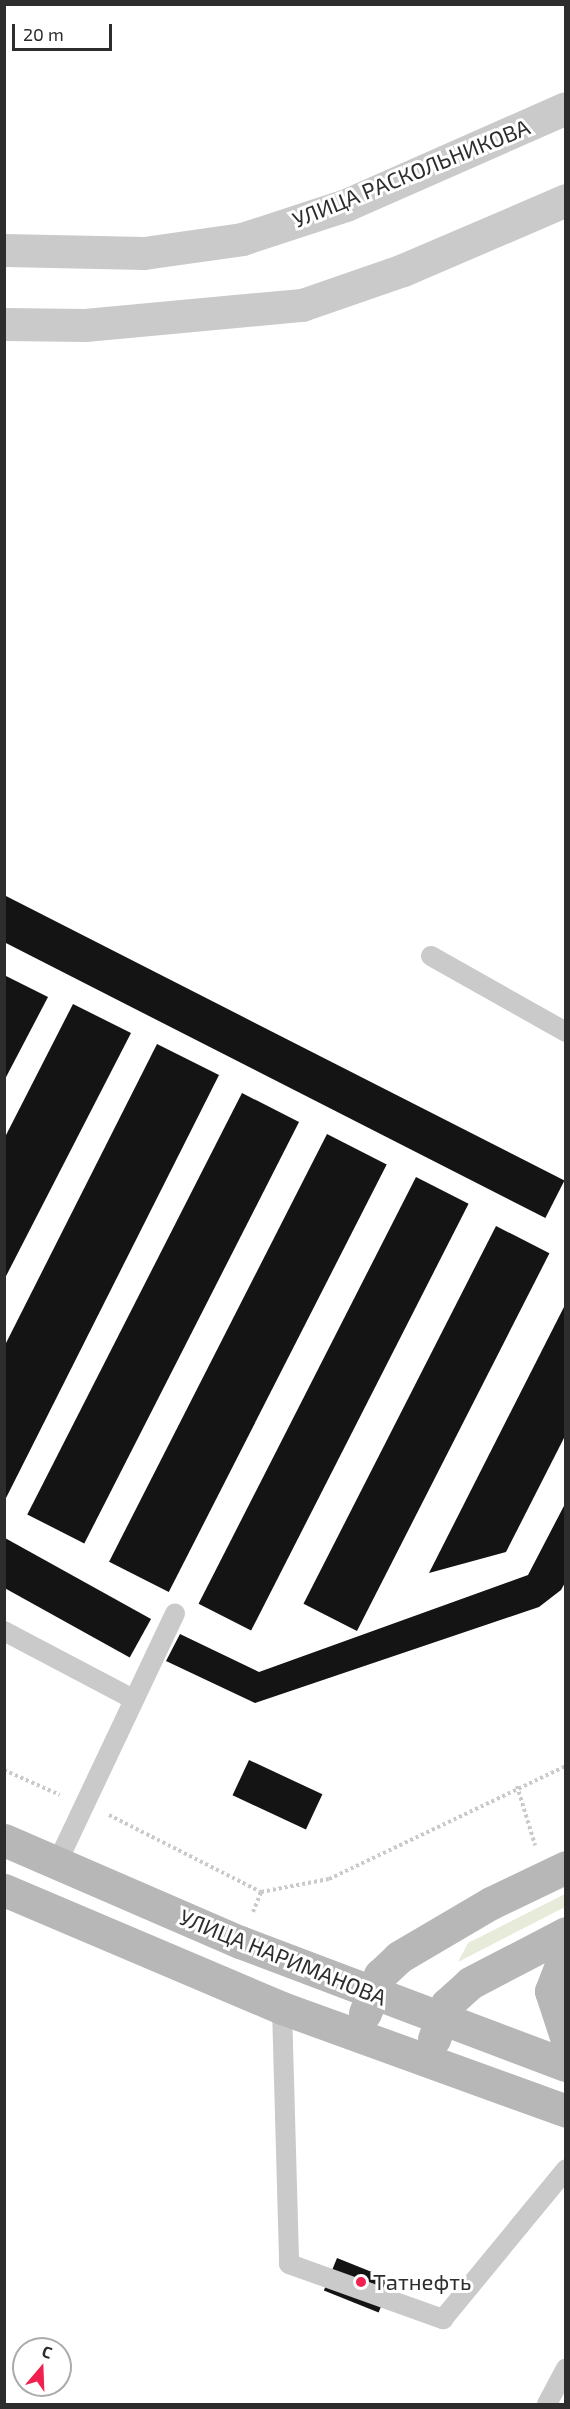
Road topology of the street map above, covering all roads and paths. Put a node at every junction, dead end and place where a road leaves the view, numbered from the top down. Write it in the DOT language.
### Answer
graph roads {
  1 [pos="566,108"];
  2 [pos="566,200"];
  3 [pos="4,250"];
  4 [pos="4,324"];
  5 [pos="431,956"];
  6 [pos="566,1032"];
  7 [pos="175,1612"];
  8 [pos="4,1631"];
  9 [pos="133,1699"];
  10 [pos="566,1766"];
  11 [pos="4,1770"];
  12 [pos="517,1786"];
  13 [pos="85,1803"];
  14 [pos="4,1840"];
  15 [pos="552,1861"];
  16 [pos="57,1863"];
  17 [pos="4,1890"];
  18 [pos="261,1892"];
  19 [pos="250,1920"];
  20 [pos="566,1933"];
  21 [pos="566,1952"];
  22 [pos="372,1993"];
  23 [pos="282,2008"];
  24 [pos="442,2018"];
  25 [pos="357,2035"];
  26 [pos="566,2037"];
  27 [pos="427,2060"];
  28 [pos="566,2065"];
  29 [pos="566,2111"];
  30 [pos="566,2169"];
  31 [pos="566,2369"];
  32 [pos="547,2404"];
  1 -- 3 [label="street, УЛИЦА РАСКОЛЬНИКОВА"];
  2 -- 4 [label="street"];
  5 -- 6 [label="lane"];
  7 -- 9 [label="lane"];
  8 -- 9 [label="lane"];
  9 -- 13 [label="lane"];
  10 -- 12 [label="path"];
  11 -- 13 [label="path"];
  12 -- 15 [label="path"];
  12 -- 18 [label="path"];
  13 -- 16 [label="lane"];
  13 -- 18 [label="path"];
  14 -- 16 [label="main road, УЛИЦА НАРИМАНОВА"];
  15 -- 22 [label="main road"];
  16 -- 22 [label="main road, УЛИЦА НАРИМАНОВА"];
  17 -- 23 [label="main road, УЛИЦА НАРИМАНОВА"];
  18 -- 19 [label="path"];
  20 -- 24 [label="main road"];
  21 -- 26 [label="main road"];
  22 -- 24 [label="main road, УЛИЦА НАРИМАНОВА"];
  22 -- 25 [label="main road"];
  23 -- 25 [label="main road, УЛИЦА НАРИМАНОВА"];
  23 -- 30 [label="lane"];
  24 -- 27 [label="main road"];
  24 -- 28 [label="main road, УЛИЦА НАРИМАНОВА"];
  25 -- 27 [label="main road, УЛИЦА НАРИМАНОВА"];
  27 -- 29 [label="main road, УЛИЦА НАРИМАНОВА"];
  31 -- 32 [label="lane"];
}
